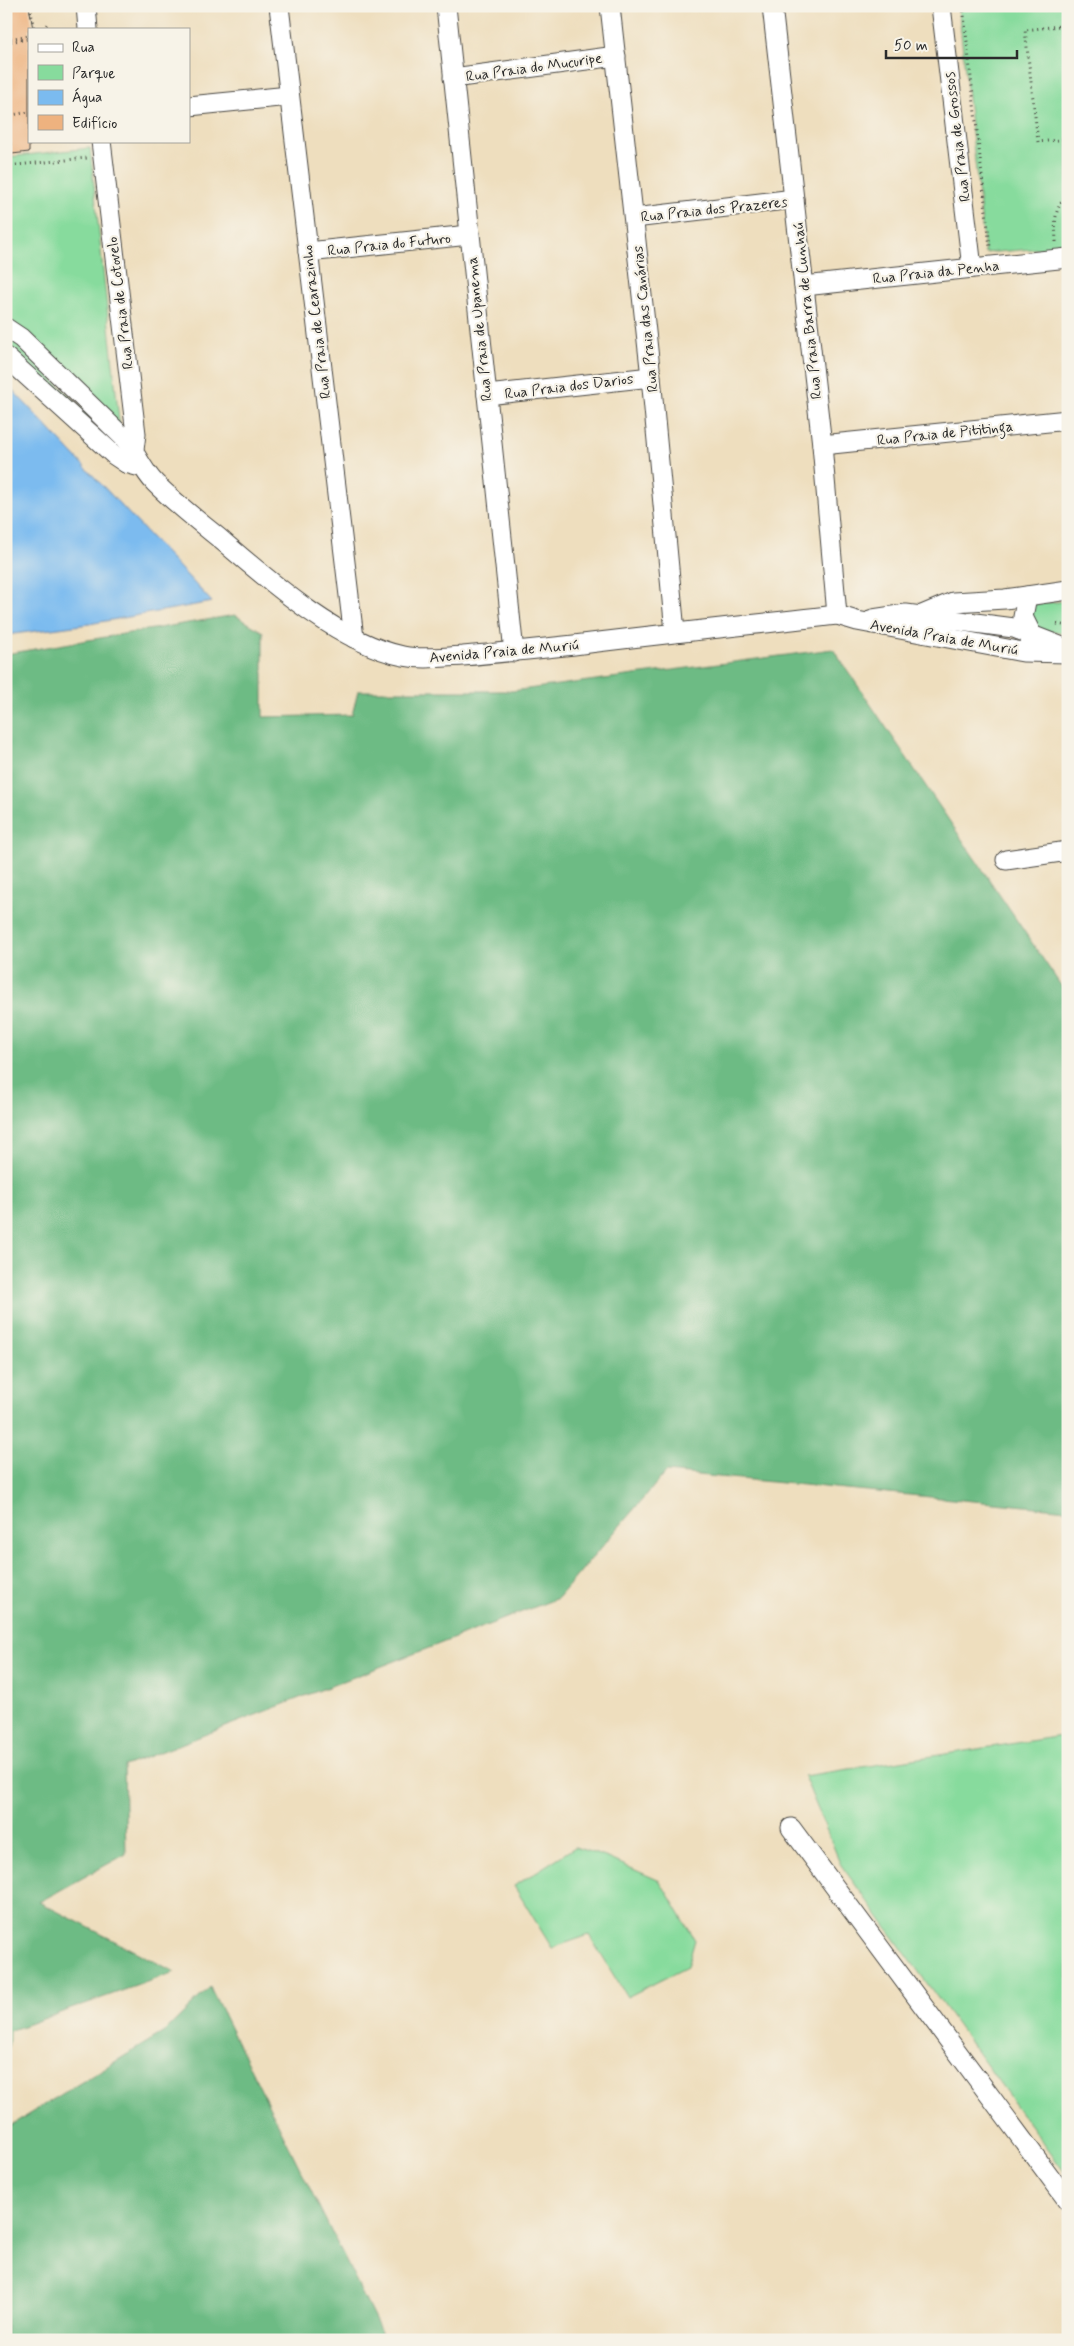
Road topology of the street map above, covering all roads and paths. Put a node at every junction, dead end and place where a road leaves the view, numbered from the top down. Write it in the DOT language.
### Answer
graph roads {
  1 [pos="30,6"];
  2 [pos="86,6"];
  3 [pos="279,6"];
  4 [pos="446,6"];
  5 [pos="610,6"];
  6 [pos="772,6"];
  7 [pos="941,6"];
  8 [pos="963,6"];
  9 [pos="49,22"];
  10 [pos="1068,25"];
  11 [pos="34,28"];
  12 [pos="44,28"];
  13 [pos="88,28"];
  14 [pos="28,37"];
  15 [pos="6,41"];
  16 [pos="616,56"];
  17 [pos="453,78"];
  18 [pos="289,96"];
  19 [pos="190,106"];
  20 [pos="28,112"];
  21 [pos="6,116"];
  22 [pos="1068,139"];
  23 [pos="102,149"];
  24 [pos="6,166"];
  25 [pos="1068,194"];
  26 [pos="794,200"];
  27 [pos="634,218"];
  28 [pos="469,235"];
  29 [pos="1056,242"];
  30 [pos="990,247"];
  31 [pos="308,252"];
  32 [pos="1068,258"];
  33 [pos="972,268"];
  34 [pos="804,286"];
  35 [pos="6,328"];
  36 [pos="6,357"];
  37 [pos="651,376"];
  38 [pos="487,395"];
  39 [pos="1068,420"];
  40 [pos="822,445"];
  41 [pos="134,460"];
  42 [pos="1068,590"];
  43 [pos="1026,596"];
  44 [pos="1005,598"];
  45 [pos="837,615"];
  46 [pos="921,616"];
  47 [pos="857,621"];
  48 [pos="1051,623"];
  49 [pos="994,625"];
  50 [pos="1068,626"];
  51 [pos="675,632"];
  52 [pos="1032,635"];
  53 [pos="354,638"];
  54 [pos="990,645"];
  55 [pos="1068,649"];
  56 [pos="514,652"];
  57 [pos="1023,652"];
  58 [pos="1068,653"];
  59 [pos="1068,850"];
  60 [pos="1006,860"];
  61 [pos="792,1828"];
  62 [pos="1068,2201"];
  1 -- 11 [label="path"];
  2 -- 13 [label="street"];
  3 -- 18 [label="street, Rua Praia de Cearazinho"];
  4 -- 17 [label="street, Rua Praia de Upanema"];
  5 -- 16 [label="street, Rua Praia das Canárias"];
  6 -- 26 [label="street, Rua Praia Barra de Cunhaú"];
  7 -- 33 [label="street, Rua Praia de Grossos"];
  8 -- 30 [label="path"];
  9 -- 12 [label="path"];
  10 -- 22 [label="path"];
  14 -- 15 [label="path"];
  16 -- 17 [label="street, Rua Praia do Mucuripe"];
  16 -- 27 [label="street, Rua Praia das Canárias"];
  17 -- 28 [label="street, Rua Praia de Upanema"];
  18 -- 19 [label="street"];
  18 -- 31 [label="street, Rua Praia de Cearazinho"];
  20 -- 21 [label="path"];
  23 -- 24 [label="path"];
  23 -- 41 [label="street, Rua Praia de Cotovelo"];
  25 -- 29 [label="path"];
  26 -- 27 [label="street, Rua Praia dos Prazeres"];
  26 -- 34 [label="street, Rua Praia Barra de Cunhaú"];
  27 -- 37 [label="street, Rua Praia das Canárias"];
  28 -- 31 [label="street, Rua Praia do Futuro"];
  28 -- 38 [label="street, Rua Praia de Upanema"];
  31 -- 53 [label="street, Rua Praia de Cearazinho"];
  32 -- 33 [label="street, Rua Praia da Penha"];
  33 -- 34 [label="street, Rua Praia da Penha"];
  34 -- 40 [label="street, Rua Praia Barra de Cunhaú"];
  35 -- 41 [label="street, Avenida Praia de Muriú"];
  36 -- 41 [label="street, Avenida Praia de Muriú"];
  37 -- 38 [label="street, Rua Praia dos Darios"];
  37 -- 51 [label="street, Rua Praia das Canárias"];
  38 -- 56 [label="street, Rua Praia de Upanema"];
  39 -- 40 [label="street, Rua Praia de Pititinga"];
  40 -- 45 [label="street, Rua Praia Barra de Cunhaú"];
  41 -- 53 [label="street, Avenida Praia de Muriú"];
  42 -- 43 [label="street"];
  43 -- 44 [label="street"];
  43 -- 52 [label="street"];
  44 -- 46 [label="street"];
  44 -- 49 [label="street"];
  45 -- 47 [label="street"];
  45 -- 51 [label="street, Avenida Praia de Muriú"];
  46 -- 47 [label="street, Avenida Praia de Muriú"];
  46 -- 49 [label="street, Avenida Praia de Muriú"];
  47 -- 54 [label="street, Avenida Praia de Muriú"];
  48 -- 50 [label="path"];
  49 -- 52 [label="street, Avenida Praia de Muriú"];
  49 -- 54 [label="street"];
  51 -- 56 [label="street, Avenida Praia de Muriú"];
  52 -- 55 [label="street, Avenida Praia de Muriú"];
  52 -- 57 [label="street"];
  53 -- 56 [label="street, Avenida Praia de Muriú"];
  54 -- 57 [label="street, Avenida Praia de Muriú"];
  57 -- 58 [label="street, Avenida Praia de Muriú"];
  59 -- 60 [label="street"];
  61 -- 62 [label="street"];
}
